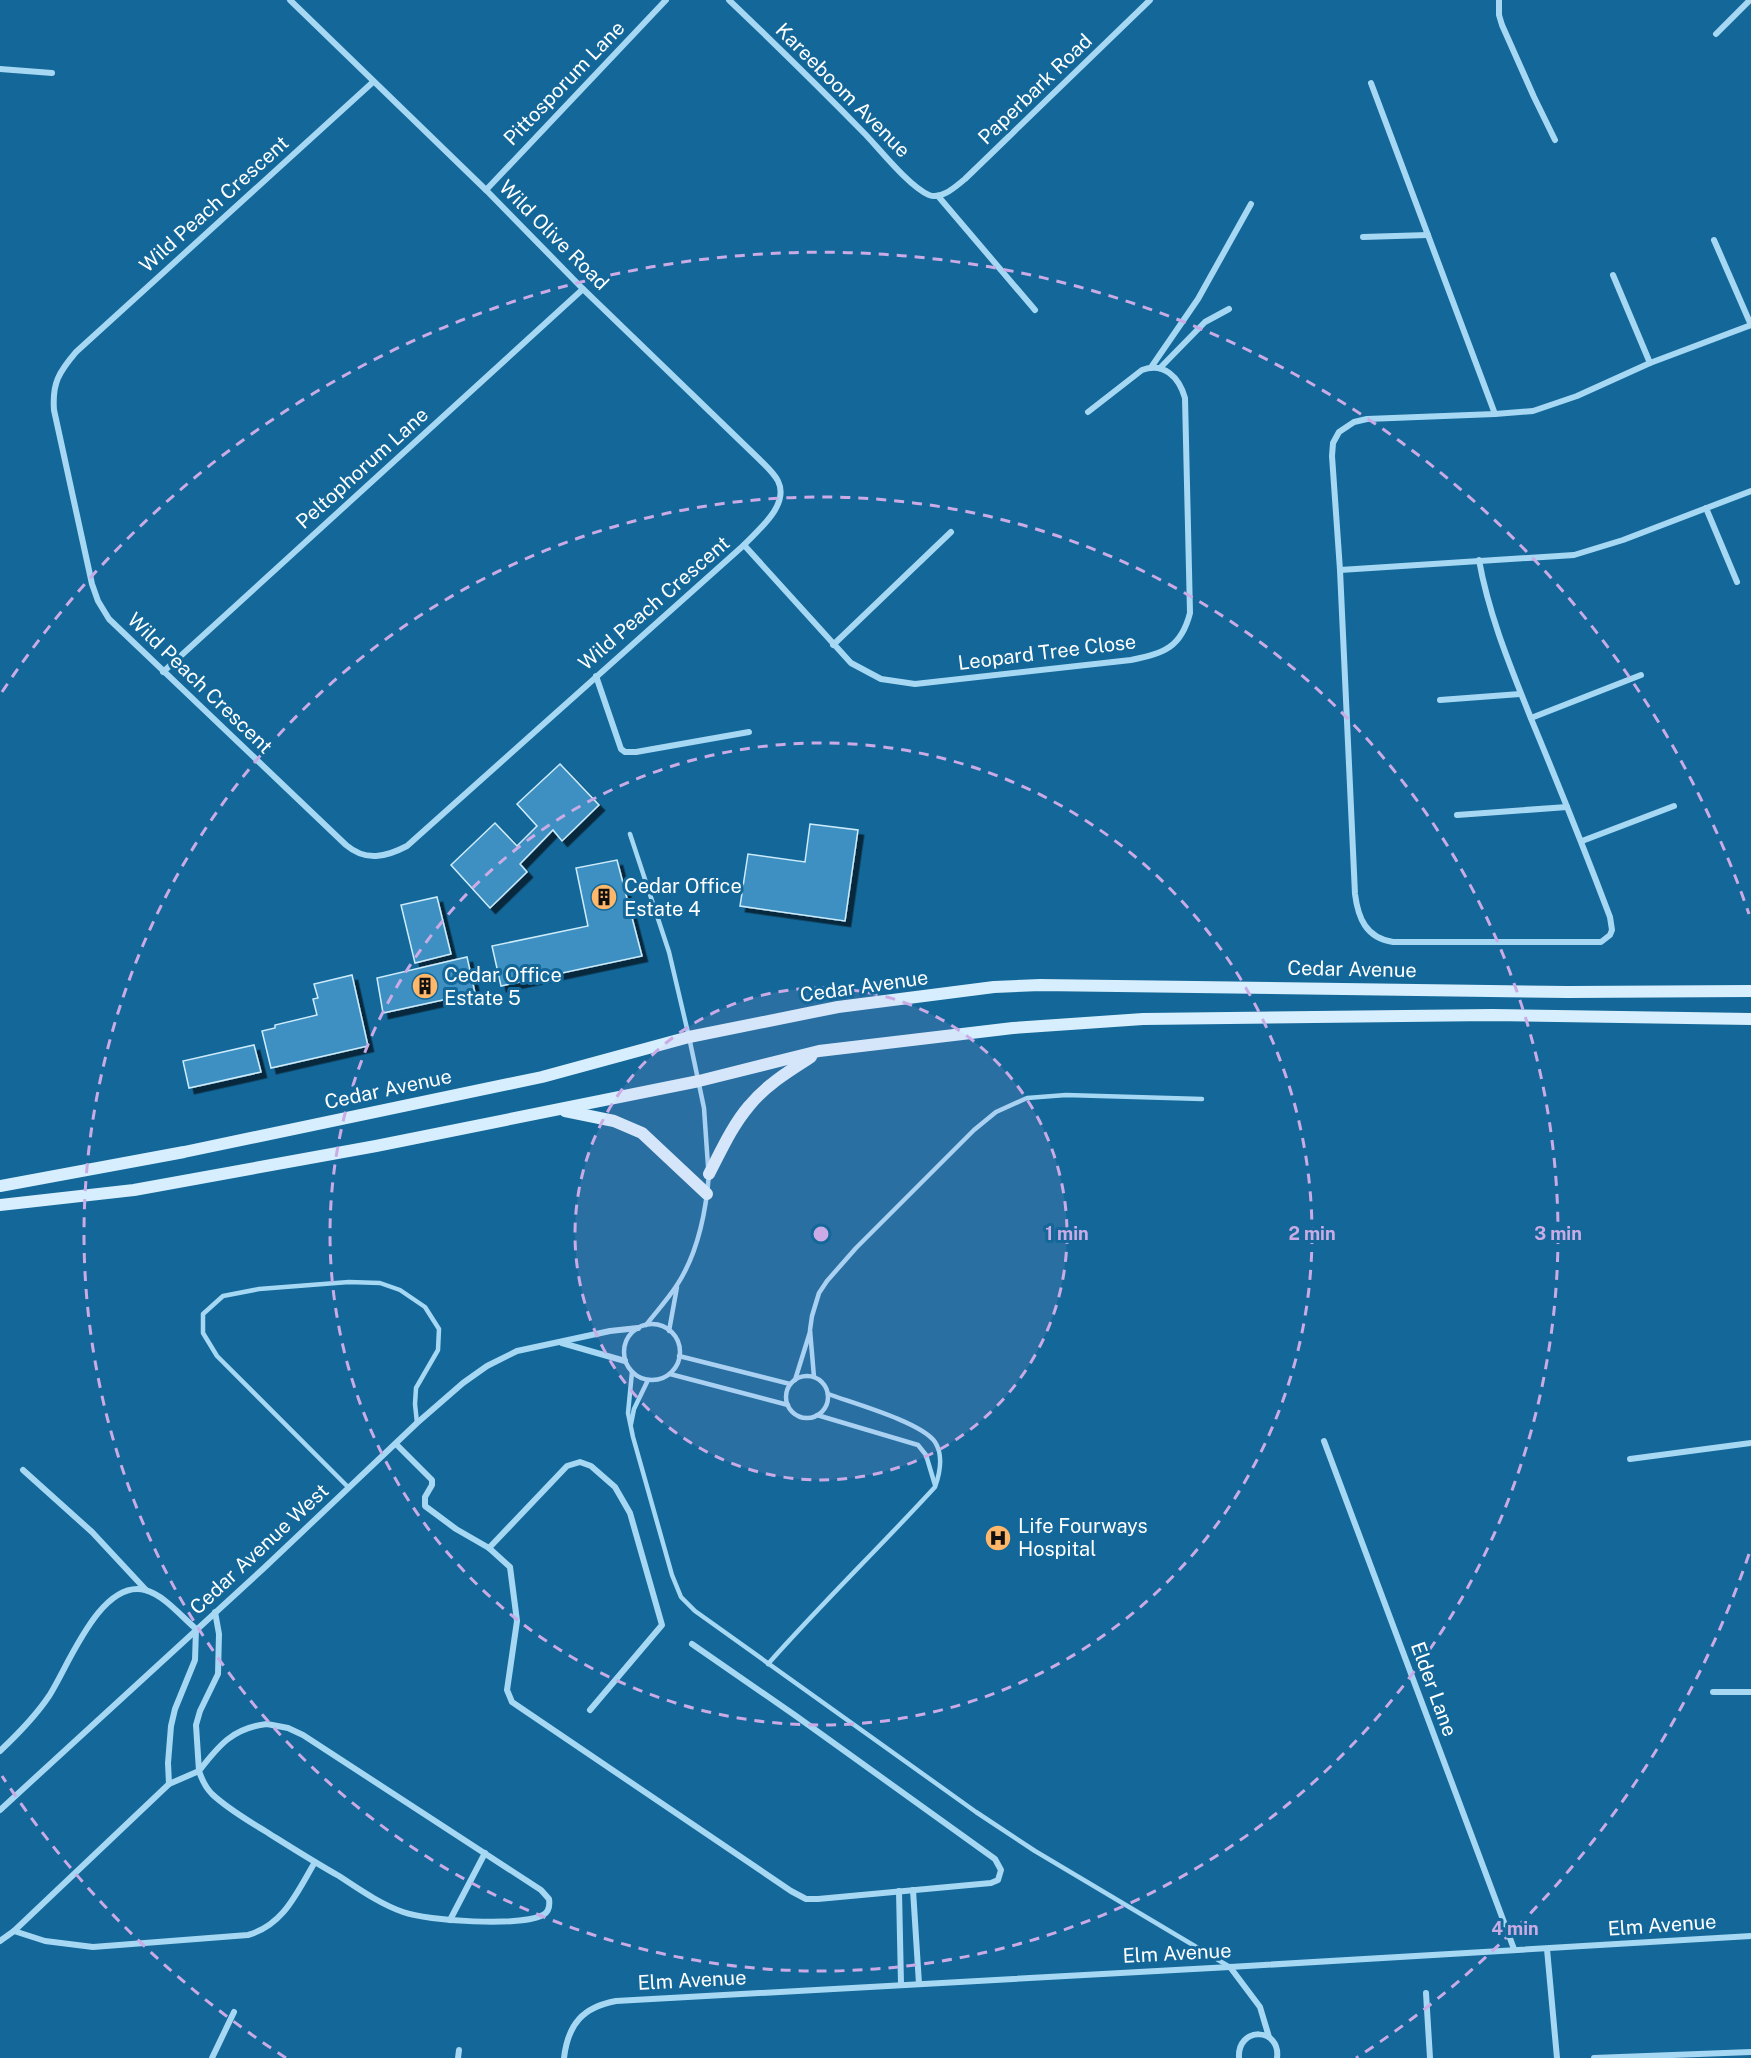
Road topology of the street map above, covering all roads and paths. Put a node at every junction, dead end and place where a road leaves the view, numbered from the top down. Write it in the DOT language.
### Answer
graph roads {
  1 [pos="290,0"];
  2 [pos="666,0"];
  3 [pos="729,0"];
  4 [pos="1150,0"];
  5 [pos="1499,0"];
  6 [pos="1750,0"];
  7 [pos="1716,34"];
  8 [pos="0,69"];
  9 [pos="52,73"];
  10 [pos="373,82"];
  11 [pos="1371,83"];
  12 [pos="1555,140"];
  13 [pos="486,190"];
  14 [pos="938,196"];
  15 [pos="1251,204"];
  16 [pos="1428,235"];
  17 [pos="1363,237"];
  18 [pos="1714,240"];
  19 [pos="1613,274"];
  20 [pos="583,289"];
  21 [pos="1230,309"];
  22 [pos="1035,310"];
  23 [pos="1751,325"];
  24 [pos="1650,363"];
  25 [pos="1152,366"];
  26 [pos="1160,368"];
  27 [pos="1088,412"];
  28 [pos="1495,414"];
  29 [pos="1751,491"];
  30 [pos="780,500"];
  31 [pos="1706,508"];
  32 [pos="951,532"];
  33 [pos="744,545"];
  34 [pos="1479,560"];
  35 [pos="1340,570"];
  36 [pos="1737,582"];
  37 [pos="834,645"];
  38 [pos="163,672"];
  39 [pos="1641,675"];
  40 [pos="596,676"];
  41 [pos="1520,693"];
  42 [pos="1440,700"];
  43 [pos="1531,718"];
  44 [pos="749,732"];
  45 [pos="1674,806"];
  46 [pos="1567,807"];
  47 [pos="1457,815"];
  48 [pos="630,834"];
  49 [pos="1582,841"];
  50 [pos="1751,991"];
  51 [pos="1751,1019"];
  52 [pos="688,1036"];
  53 [pos="819,1051"];
  54 [pos="699,1081"];
  55 [pos="1202,1099"];
  56 [pos="558,1109"];
  57 [pos="709,1174"];
  58 [pos="0,1186"];
  59 [pos="707,1194"];
  60 [pos="0,1205"];
  61 [pos="677,1284"];
  62 [pos="646,1325"];
  63 [pos="638,1328"];
  64 [pos="810,1329"];
  65 [pos="669,1331"];
  66 [pos="558,1342"];
  67 [pos="679,1356"];
  68 [pos="625,1361"];
  69 [pos="632,1372"];
  70 [pos="670,1374"];
  71 [pos="814,1377"];
  72 [pos="648,1380"];
  73 [pos="793,1382"];
  74 [pos="828,1394"];
  75 [pos="788,1405"];
  76 [pos="817,1415"];
  77 [pos="417,1424"];
  78 [pos="630,1427"];
  79 [pos="1324,1441"];
  80 [pos="1751,1443"];
  81 [pos="396,1444"];
  82 [pos="1630,1459"];
  83 [pos="23,1470"];
  84 [pos="935,1487"];
  85 [pos="349,1488"];
  86 [pos="489,1548"];
  87 [pos="147,1591"];
  88 [pos="215,1612"];
  89 [pos="196,1629"];
  90 [pos="692,1644"];
  91 [pos="768,1664"];
  92 [pos="1713,1692"];
  93 [pos="1751,1692"];
  94 [pos="590,1710"];
  95 [pos="0,1751"];
  96 [pos="199,1771"];
  97 [pos="169,1784"];
  98 [pos="0,1810"];
  99 [pos="485,1853"];
  100 [pos="315,1862"];
  101 [pos="913,1890"];
  102 [pos="898,1891"];
  103 [pos="450,1920"];
  104 [pos="14,1931"];
  105 [pos="1751,1936"];
  106 [pos="0,1941"];
  107 [pos="1514,1949"];
  108 [pos="1546,1949"];
  109 [pos="1230,1967"];
  110 [pos="901,1984"];
  111 [pos="919,1984"];
  112 [pos="1426,1993"];
  113 [pos="234,2012"];
  114 [pos="1269,2037"];
  115 [pos="459,2050"];
  116 [pos="1751,2052"];
  117 [pos="212,2058"];
  118 [pos="459,2058"];
  119 [pos="564,2058"];
  120 [pos="1239,2058"];
  121 [pos="1277,2058"];
  122 [pos="1430,2058"];
  123 [pos="1557,2058"];
  124 [pos="1594,2058"];
  1 -- 10 [label="street, Wild Olive Road"];
  2 -- 13 [label="street, Pittosporum Lane"];
  3 -- 14 [label="street, Kareeboom Avenue"];
  4 -- 14 [label="street, Paperbark Road"];
  5 -- 12 [label="street"];
  6 -- 7 [label="street"];
  8 -- 9 [label="street"];
  10 -- 13 [label="street, Wild Olive Road"];
  10 -- 38 [label="street, Wild Peach Crescent"];
  11 -- 16 [label="street"];
  13 -- 20 [label="street, Wild Olive Road"];
  14 -- 22 [label="street"];
  15 -- 25 [label="street"];
  16 -- 17 [label="street"];
  16 -- 28 [label="street"];
  18 -- 23 [label="street"];
  19 -- 24 [label="street"];
  20 -- 30 [label="street, Wild Olive Road"];
  20 -- 38 [label="street, Peltophorum Lane"];
  21 -- 26 [label="street"];
  23 -- 24 [label="street"];
  24 -- 28 [label="street"];
  25 -- 26 [label="street, Leopard Tree Close"];
  25 -- 27 [label="street"];
  26 -- 37 [label="street, Leopard Tree Close"];
  28 -- 35 [label="street"];
  29 -- 31 [label="street"];
  30 -- 33 [label="street, Wild Peach Crescent"];
  31 -- 34 [label="street"];
  31 -- 36 [label="street"];
  32 -- 37 [label="street"];
  33 -- 37 [label="street, Leopard Tree Close"];
  33 -- 40 [label="street, Wild Peach Crescent"];
  34 -- 35 [label="street"];
  34 -- 41 [label="street"];
  35 -- 49 [label="street"];
  38 -- 40 [label="street, Wild Peach Crescent"];
  39 -- 43 [label="street"];
  40 -- 44 [label="street"];
  41 -- 42 [label="street"];
  41 -- 43 [label="street"];
  43 -- 46 [label="street"];
  45 -- 49 [label="street"];
  46 -- 47 [label="street"];
  46 -- 49 [label="street"];
  48 -- 52 [label="lane"];
  50 -- 52 [label="main road, Cedar Avenue"];
  51 -- 53 [label="main road"];
  52 -- 54 [label="lane"];
  52 -- 58 [label="main road, Cedar Avenue"];
  53 -- 54 [label="main road"];
  53 -- 57 [label="main road"];
  54 -- 56 [label="main road"];
  54 -- 57 [label="lane"];
  55 -- 64 [label="lane"];
  56 -- 59 [label="main road"];
  56 -- 60 [label="main road"];
  57 -- 59 [label="lane"];
  59 -- 61 [label="lane"];
  61 -- 62 [label="lane"];
  61 -- 65 [label="lane"];
  62 -- 63 [label="lane, Cedar Avenue West"];
  62 -- 65 [label="lane"];
  63 -- 66 [label="street, Cedar Avenue West"];
  63 -- 68 [label="lane"];
  64 -- 71 [label="lane"];
  64 -- 73 [label="lane"];
  65 -- 67 [label="lane"];
  66 -- 68 [label="street, Cedar Avenue West"];
  66 -- 77 [label="street, Cedar Avenue West"];
  67 -- 70 [label="lane"];
  67 -- 73 [label="lane"];
  68 -- 69 [label="lane"];
  69 -- 72 [label="lane"];
  69 -- 78 [label="lane"];
  70 -- 72 [label="lane"];
  70 -- 75 [label="lane"];
  71 -- 73 [label="lane"];
  71 -- 74 [label="lane"];
  72 -- 78 [label="lane"];
  73 -- 75 [label="lane"];
  74 -- 76 [label="lane"];
  74 -- 84 [label="lane"];
  75 -- 76 [label="lane"];
  76 -- 84 [label="lane"];
  77 -- 81 [label="street, Cedar Avenue West"];
  77 -- 85 [label="lane"];
  78 -- 91 [label="lane"];
  79 -- 107 [label="street, Elder Lane"];
  80 -- 82 [label="street"];
  81 -- 85 [label="street, Cedar Avenue West"];
  81 -- 86 [label="street"];
  83 -- 87 [label="street"];
  84 -- 91 [label="lane"];
  85 -- 88 [label="street, Cedar Avenue West"];
  86 -- 94 [label="street"];
  86 -- 102 [label="street"];
  87 -- 89 [label="street"];
  87 -- 95 [label="street"];
  88 -- 89 [label="street, Cedar Avenue West"];
  88 -- 96 [label="street"];
  89 -- 97 [label="street"];
  89 -- 98 [label="street, Cedar Avenue West"];
  90 -- 101 [label="street"];
  91 -- 109 [label="lane"];
  92 -- 93 [label="street"];
  96 -- 97 [label="street"];
  96 -- 99 [label="street"];
  96 -- 100 [label="street"];
  97 -- 104 [label="street"];
  99 -- 103 [label="street"];
  99 -- 103 [label="street"];
  100 -- 103 [label="street"];
  100 -- 104 [label="street"];
  101 -- 102 [label="street"];
  101 -- 111 [label="street"];
  102 -- 110 [label="street"];
  104 -- 106 [label="street"];
  105 -- 108 [label="street, Elm Avenue"];
  107 -- 108 [label="street, Elm Avenue"];
  107 -- 109 [label="street, Elm Avenue"];
  108 -- 123 [label="street"];
  109 -- 111 [label="street, Elm Avenue"];
  109 -- 114 [label="street"];
  110 -- 111 [label="street, Elm Avenue"];
  110 -- 119 [label="street, Elm Avenue"];
  112 -- 122 [label="street"];
  113 -- 117 [label="street"];
  114 -- 120 [label="street"];
  114 -- 121 [label="street"];
  115 -- 118 [label="street"];
  116 -- 124 [label="street"];
}
